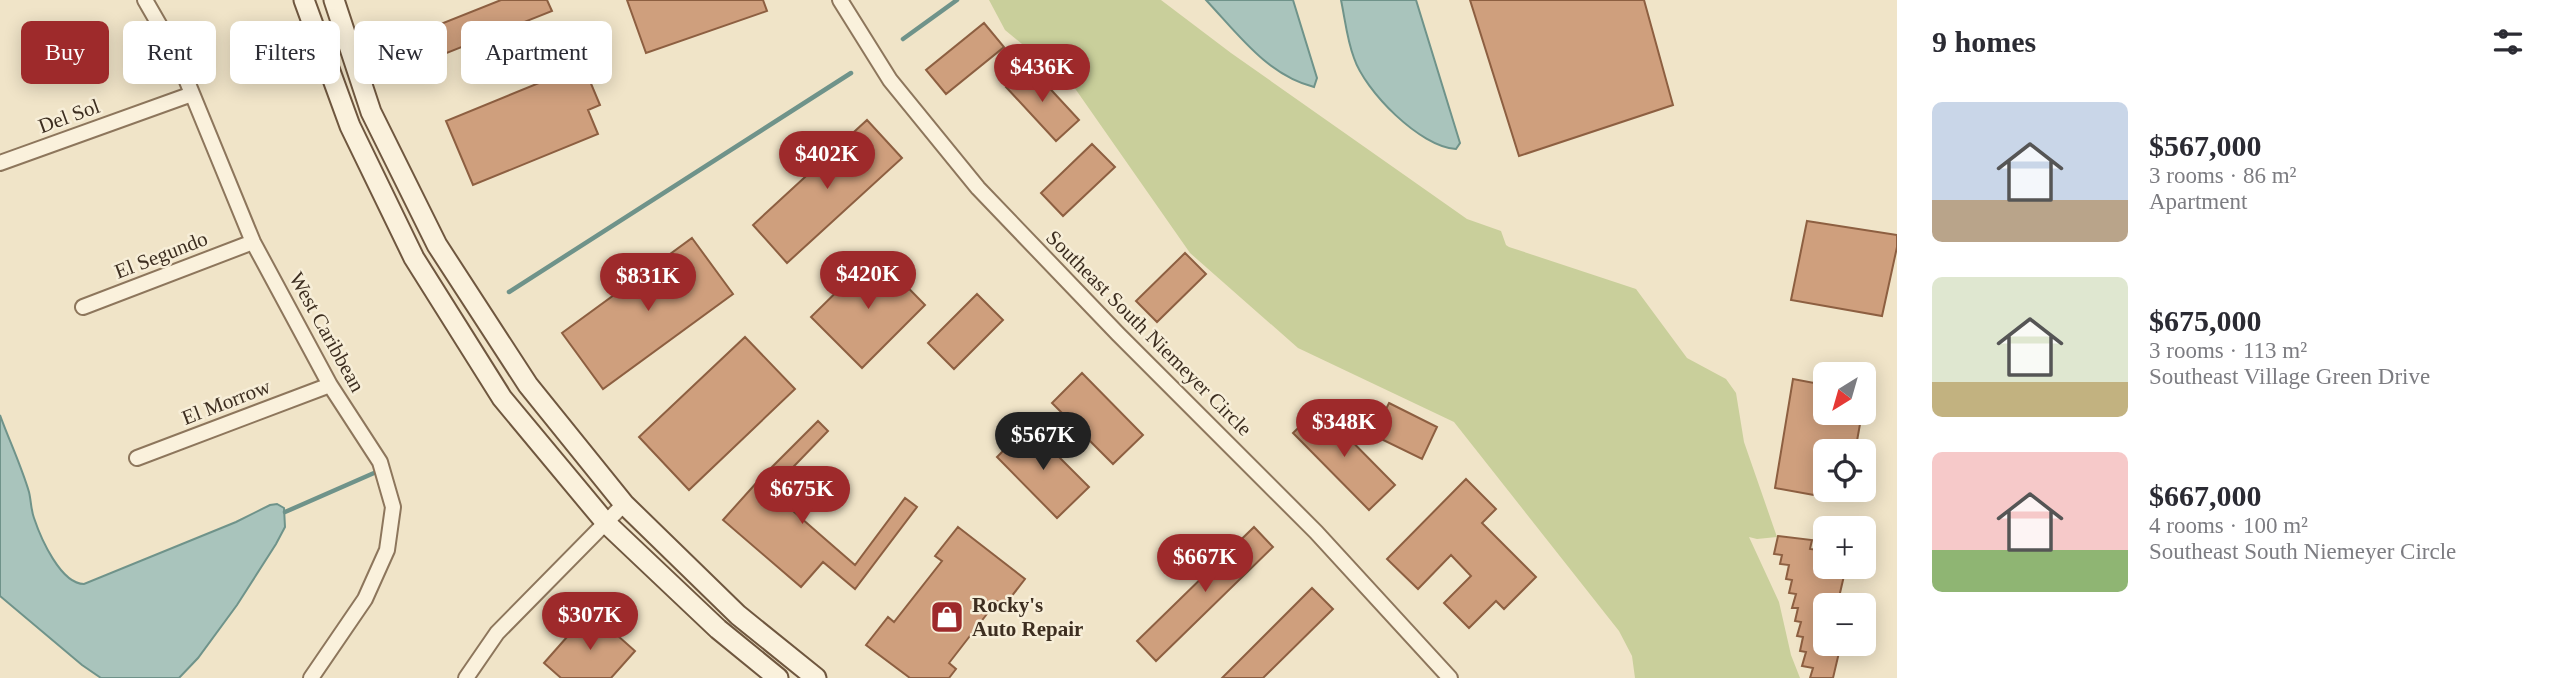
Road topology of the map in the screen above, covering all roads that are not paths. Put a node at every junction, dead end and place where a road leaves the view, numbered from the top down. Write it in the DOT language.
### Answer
graph roads {
  1 [pos="145,0"];
  2 [pos="304,0"];
  3 [pos="334,0"];
  4 [pos="840,0"];
  5 [pos="192,94"];
  6 [pos="0,163"];
  7 [pos="253,242"];
  8 [pos="83,307"];
  9 [pos="330,385"];
  10 [pos="137,458"];
  11 [pos="624,504"];
  12 [pos="606,523"];
  13 [pos="311,678"];
  14 [pos="466,678"];
  15 [pos="778,678"];
  16 [pos="816,678"];
  17 [pos="1450,678"];
  1 -- 5 [label="street, West Caribbean"];
  2 -- 12 [label="street"];
  3 -- 11 [label="street"];
  4 -- 17 [label="street, Southeast South Niemeyer Circle"];
  5 -- 6 [label="street, Del Sol"];
  5 -- 7 [label="street, West Caribbean"];
  7 -- 8 [label="street, El Segundo"];
  7 -- 9 [label="street, West Caribbean"];
  9 -- 10 [label="street, El Morrow"];
  9 -- 13 [label="street, West Caribbean"];
  11 -- 12 [label="street"];
  11 -- 16 [label="street"];
  12 -- 14 [label="street"];
  12 -- 15 [label="street"];
}
